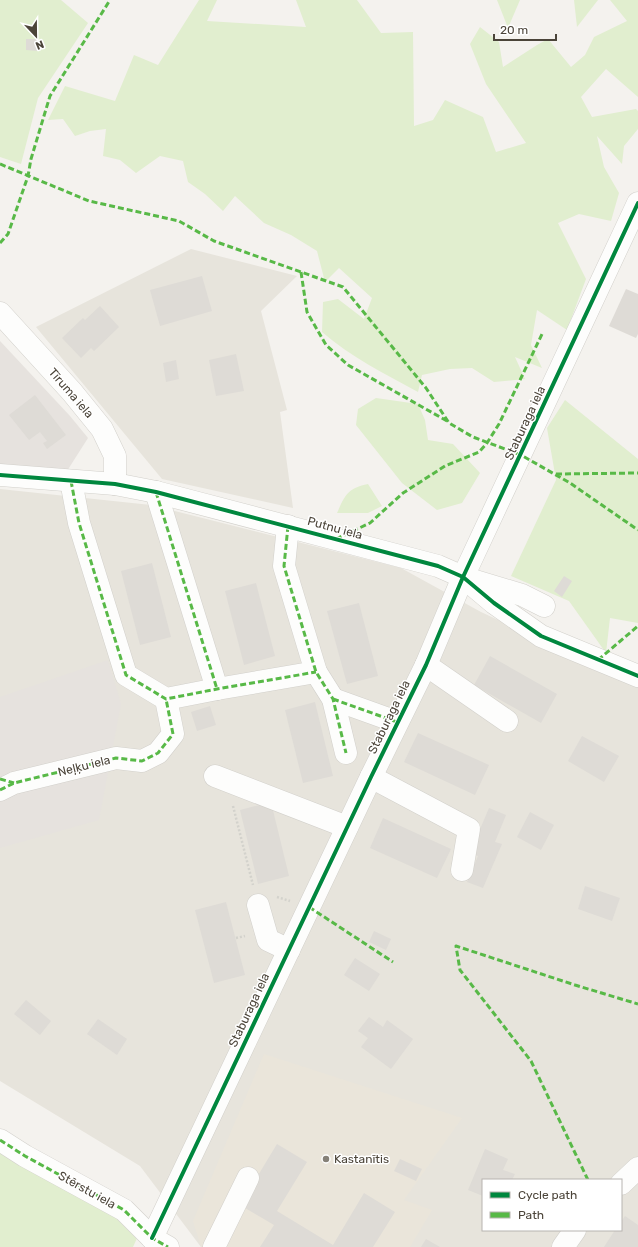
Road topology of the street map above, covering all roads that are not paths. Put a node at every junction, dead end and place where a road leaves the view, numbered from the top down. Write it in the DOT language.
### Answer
graph roads {
  1 [pos="638,203"];
  2 [pos="0,313"];
  3 [pos="0,475"];
  4 [pos="71,481"];
  5 [pos="115,484"];
  6 [pos="156,492"];
  7 [pos="288,526"];
  8 [pos="463,577"];
  9 [pos="544,606"];
  10 [pos="426,666"];
  11 [pos="316,672"];
  12 [pos="638,676"];
  13 [pos="216,689"];
  14 [pos="166,699"];
  15 [pos="333,699"];
  16 [pos="507,721"];
  17 [pos="397,722"];
  18 [pos="346,753"];
  19 [pos="215,776"];
  20 [pos="371,777"];
  21 [pos="0,790"];
  22 [pos="347,827"];
  23 [pos="462,870"];
  24 [pos="262,897"];
  25 [pos="289,950"];
  26 [pos="0,1140"];
  27 [pos="638,1168"];
  28 [pos="248,1178"];
  29 [pos="622,1183"];
  30 [pos="574,1231"];
  31 [pos="160,1242"];
  32 [pos="214,1247"];
  33 [pos="563,1247"];
  1 -- 8 [label="street, Staburaga iela"];
  2 -- 5 [label="street, Tīruma iela"];
  3 -- 4 [label="street, Putnu iela"];
  4 -- 5 [label="street, Putnu iela"];
  4 -- 14 [label="street"];
  5 -- 6 [label="street, Putnu iela"];
  6 -- 7 [label="street, Putnu iela"];
  6 -- 13 [label="street"];
  7 -- 8 [label="street, Putnu iela"];
  7 -- 11 [label="street"];
  8 -- 9 [label="street"];
  8 -- 10 [label="street, Staburaga iela"];
  8 -- 12 [label="street, Putnu iela"];
  10 -- 16 [label="street"];
  10 -- 17 [label="street, Staburaga iela"];
  11 -- 13 [label="street"];
  11 -- 15 [label="street"];
  13 -- 14 [label="street"];
  14 -- 21 [label="street, Neļķu iela"];
  15 -- 17 [label="street"];
  15 -- 18 [label="street"];
  17 -- 20 [label="street, Staburaga iela"];
  19 -- 22 [label="street"];
  20 -- 22 [label="street, Staburaga iela"];
  20 -- 23 [label="street"];
  22 -- 25 [label="street, Staburaga iela"];
  24 -- 25 [label="street"];
  25 -- 31 [label="street, Staburaga iela"];
  26 -- 31 [label="street, Stērstu iela"];
  27 -- 29 [label="street"];
  28 -- 32 [label="street"];
  30 -- 33 [label="street"];
}
